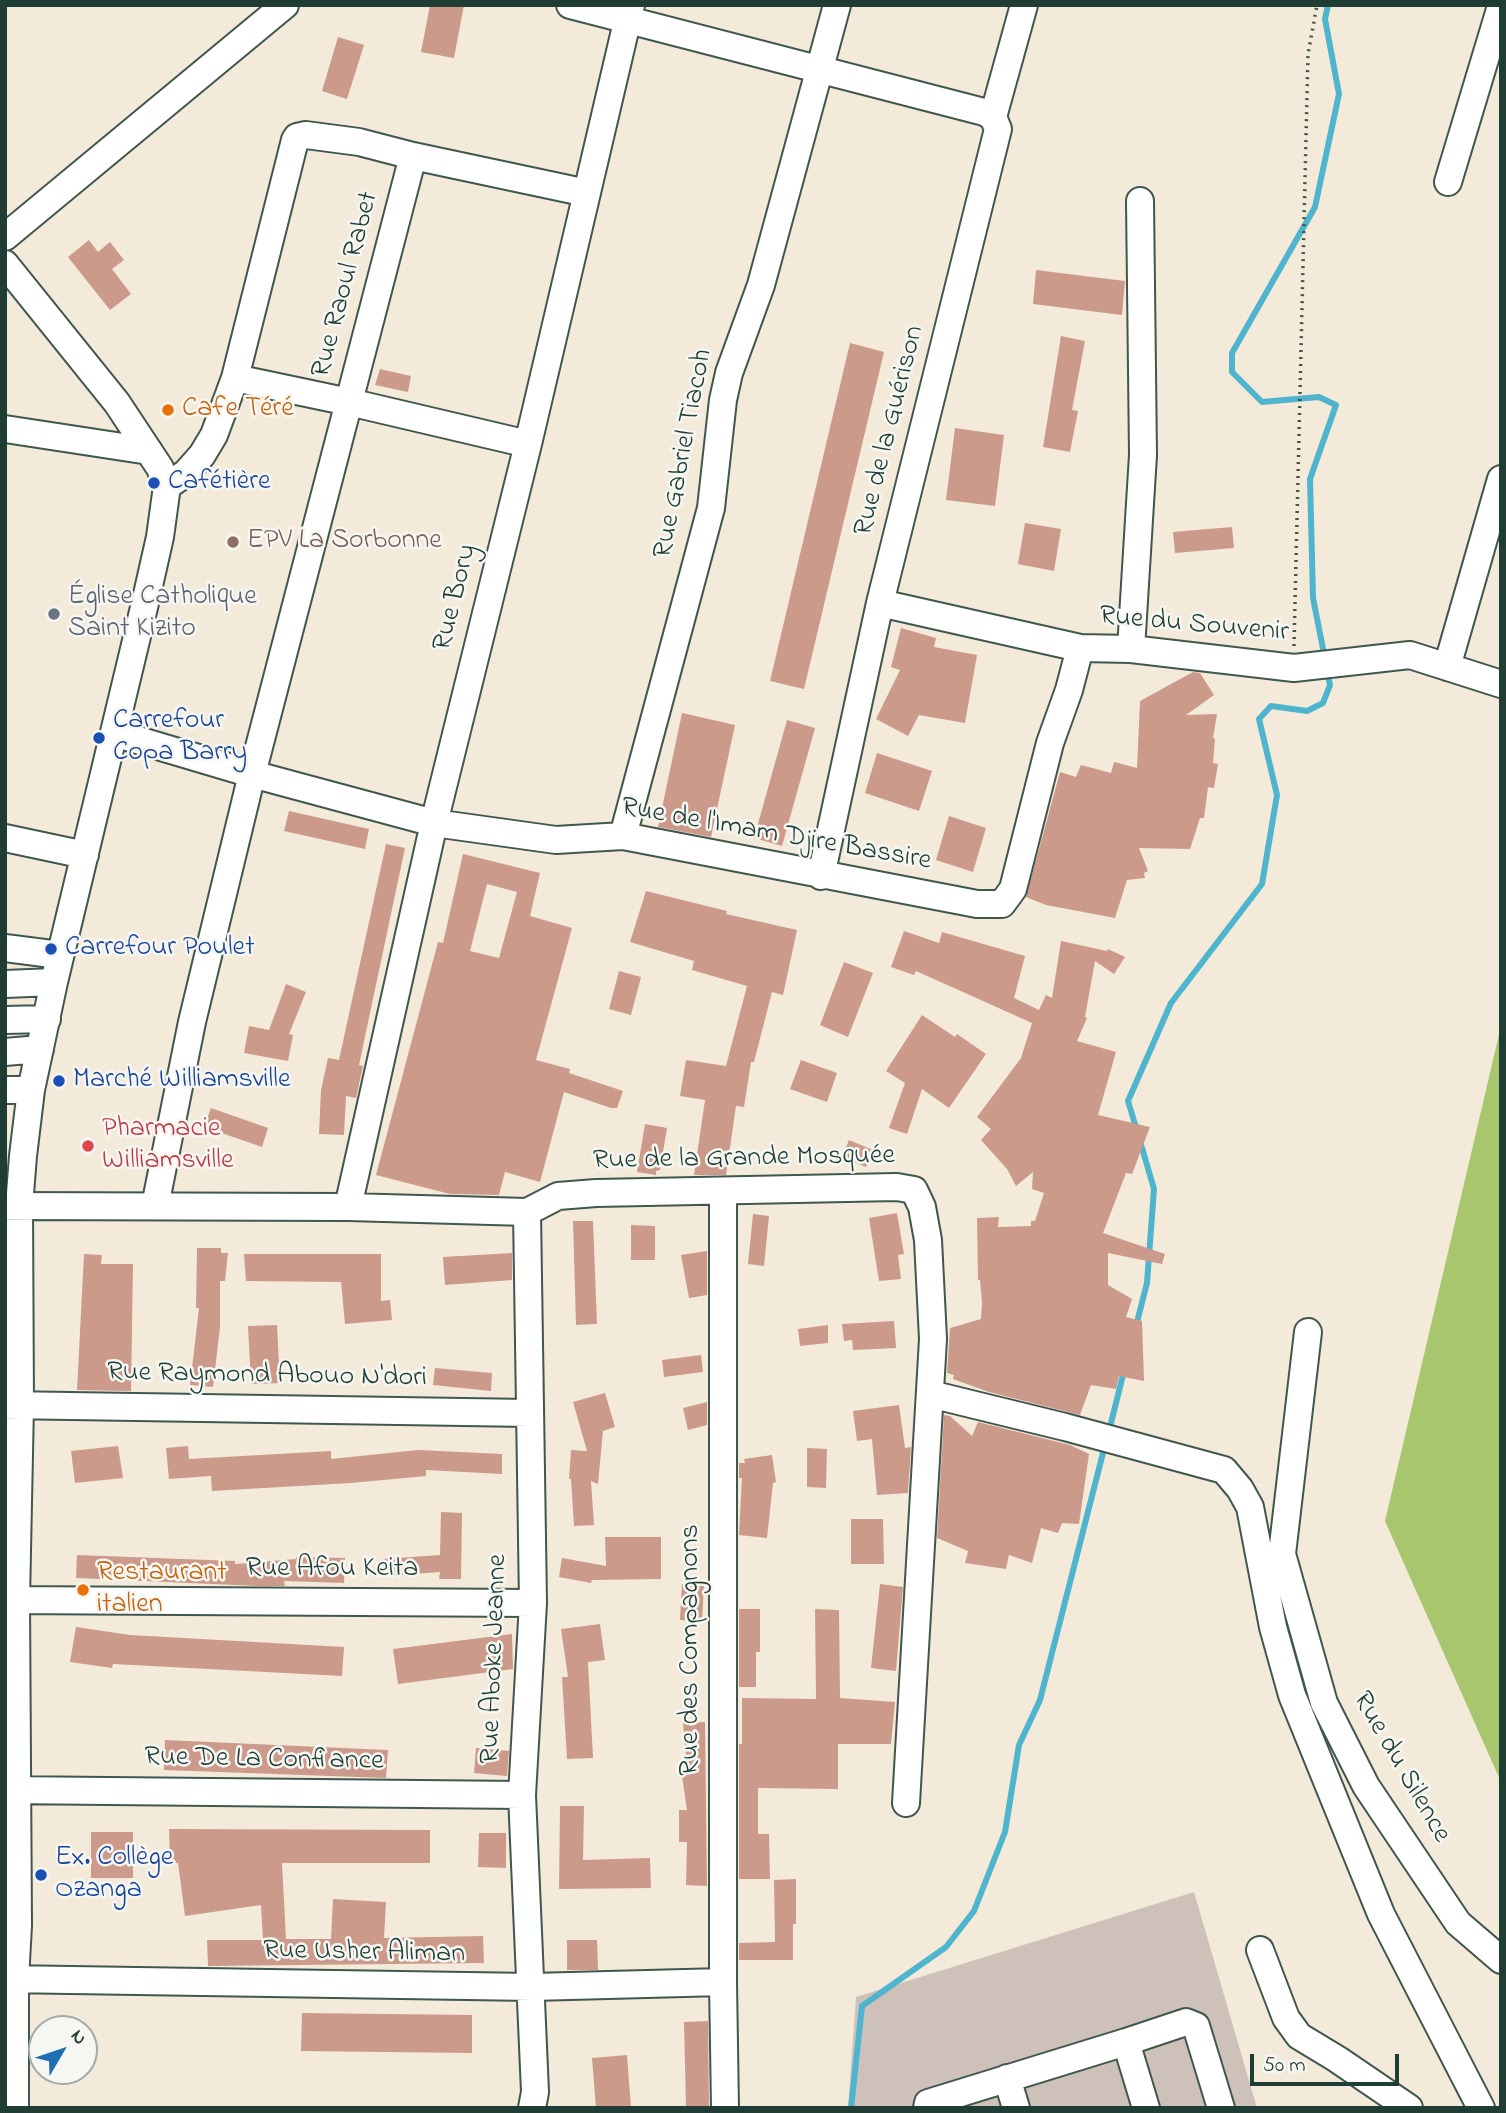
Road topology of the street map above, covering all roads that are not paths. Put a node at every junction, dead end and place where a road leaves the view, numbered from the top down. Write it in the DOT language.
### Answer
graph roads {
  1 [pos="285,5"];
  2 [pos="570,5"];
  3 [pos="837,5"];
  4 [pos="1024,5"];
  5 [pos="1501,6"];
  6 [pos="629,12"];
  7 [pos="820,68"];
  8 [pos="993,117"];
  9 [pos="413,156"];
  10 [pos="1448,182"];
  11 [pos="587,193"];
  12 [pos="1140,201"];
  13 [pos="5,237"];
  14 [pos="5,264"];
  15 [pos="235,378"];
  16 [pos="349,402"];
  17 [pos="5,429"];
  18 [pos="528,444"];
  19 [pos="149,451"];
  20 [pos="1501,480"];
  21 [pos="167,486"];
  22 [pos="880,603"];
  23 [pos="1080,648"];
  24 [pos="1131,649"];
  25 [pos="1447,667"];
  26 [pos="1501,684"];
  27 [pos="114,733"];
  28 [pos="252,774"];
  29 [pos="434,823"];
  30 [pos="623,836"];
  31 [pos="5,838"];
  32 [pos="85,855"];
  33 [pos="821,876"];
  34 [pos="5,948"];
  35 [pos="60,955"];
  36 [pos="54,982"];
  37 [pos="5,984"];
  38 [pos="47,1019"];
  39 [pos="5,1020"];
  40 [pos="40,1049"];
  41 [pos="5,1052"];
  42 [pos="18,1090"];
  43 [pos="16,1121"];
  44 [pos="14,1156"];
  45 [pos="723,1192"];
  46 [pos="12,1206"];
  47 [pos="155,1206"];
  48 [pos="348,1207"];
  49 [pos="527,1212"];
  50 [pos="12,1288"];
  51 [pos="1308,1332"];
  52 [pos="930,1394"];
  53 [pos="13,1405"];
  54 [pos="528,1413"];
  55 [pos="11,1600"];
  56 [pos="533,1603"];
  57 [pos="11,1790"];
  58 [pos="522,1796"];
  59 [pos="906,1803"];
  60 [pos="1260,1950"];
  61 [pos="1501,1960"];
  62 [pos="10,1979"];
  63 [pos="723,1982"];
  64 [pos="532,1987"];
  65 [pos="1126,2042"];
  66 [pos="1007,2078"];
  67 [pos="15,2108"];
  68 [pos="532,2108"];
  69 [pos="725,2108"];
  70 [pos="927,2108"];
  71 [pos="1016,2108"];
  72 [pos="1146,2108"];
  73 [pos="1221,2108"];
  74 [pos="1409,2108"];
  75 [pos="1480,2108"];
  1 -- 13 [label="street"];
  2 -- 6 [label="street"];
  3 -- 7 [label="street, Rue Gabriel Tiacoh"];
  4 -- 8 [label="street, Rue de la Guérison"];
  5 -- 10 [label="street"];
  6 -- 7 [label="street"];
  6 -- 11 [label="street, Rue Bory"];
  7 -- 8 [label="street"];
  7 -- 30 [label="street, Rue Gabriel Tiacoh"];
  8 -- 22 [label="street, Rue de la Guérison"];
  9 -- 11 [label="street"];
  9 -- 15 [label="street"];
  9 -- 16 [label="street, Rue Raoul Rabet"];
  11 -- 18 [label="street, Rue Bory"];
  12 -- 24 [label="street"];
  14 -- 19 [label="street"];
  15 -- 16 [label="street"];
  15 -- 21 [label="street"];
  16 -- 18 [label="street"];
  16 -- 28 [label="street, Rue Raoul Rabet"];
  17 -- 19 [label="street"];
  18 -- 29 [label="street, Rue Bory"];
  19 -- 21 [label="street"];
  20 -- 25 [label="street"];
  21 -- 27 [label="street"];
  22 -- 23 [label="street, Rue du Souvenir"];
  22 -- 33 [label="street, Rue de la Guérison"];
  23 -- 24 [label="street, Rue du Souvenir"];
  23 -- 33 [label="street, Rue de l'Imam Djire Bassire"];
  24 -- 25 [label="street, Rue du Souvenir"];
  25 -- 26 [label="street, Rue du Souvenir"];
  27 -- 28 [label="street, Rue de l'Imam Djire Bassire"];
  27 -- 32 [label="street"];
  28 -- 29 [label="street, Rue de l'Imam Djire Bassire"];
  28 -- 47 [label="street, Rue Raoul Rabet"];
  29 -- 30 [label="street, Rue de l'Imam Djire Bassire"];
  29 -- 48 [label="street, Rue Bory"];
  30 -- 33 [label="street, Rue de l'Imam Djire Bassire"];
  31 -- 32 [label="street"];
  32 -- 35 [label="street"];
  34 -- 35 [label="street"];
  35 -- 36 [label="street"];
  36 -- 37 [label="street"];
  36 -- 38 [label="street"];
  38 -- 39 [label="street"];
  38 -- 40 [label="street"];
  40 -- 41 [label="street"];
  40 -- 42 [label="street"];
  42 -- 43 [label="street"];
  43 -- 44 [label="street"];
  44 -- 46 [label="street"];
  45 -- 49 [label="street, Rue de la Grande Mosquée"];
  45 -- 52 [label="street, Rue de la Grande Mosquée"];
  45 -- 63 [label="street, Rue des Compagnons"];
  46 -- 47 [label="street, Rue de la Grande Mosquée"];
  46 -- 50 [label="street"];
  47 -- 48 [label="street, Rue de la Grande Mosquée"];
  48 -- 49 [label="street, Rue de la Grande Mosquée"];
  49 -- 54 [label="street, Rue Aboke Jeanne"];
  50 -- 53 [label="street"];
  51 -- 61 [label="street, Rue du Silence"];
  52 -- 59 [label="street, Rue de la Grande Mosquée"];
  52 -- 75 [label="street"];
  53 -- 54 [label="street, Rue Raymond Abouo N'dori"];
  53 -- 55 [label="street"];
  54 -- 56 [label="street, Rue Aboke Jeanne"];
  55 -- 56 [label="street, Rue Afou Keita"];
  55 -- 57 [label="street"];
  56 -- 58 [label="street, Rue Aboke Jeanne"];
  57 -- 58 [label="street, Rue De La Confiance"];
  57 -- 62 [label="street"];
  58 -- 64 [label="street, Rue Aboke Jeanne"];
  60 -- 74 [label="street"];
  62 -- 64 [label="street, Rue Usher Aliman"];
  62 -- 67 [label="street"];
  63 -- 64 [label="street, Rue Usher Aliman"];
  63 -- 69 [label="street, Rue des Compagnons"];
  64 -- 68 [label="street, Rue Aboke Jeanne"];
  65 -- 66 [label="street"];
  65 -- 72 [label="street"];
  65 -- 73 [label="street"];
  66 -- 70 [label="street"];
  66 -- 71 [label="street"];
}
